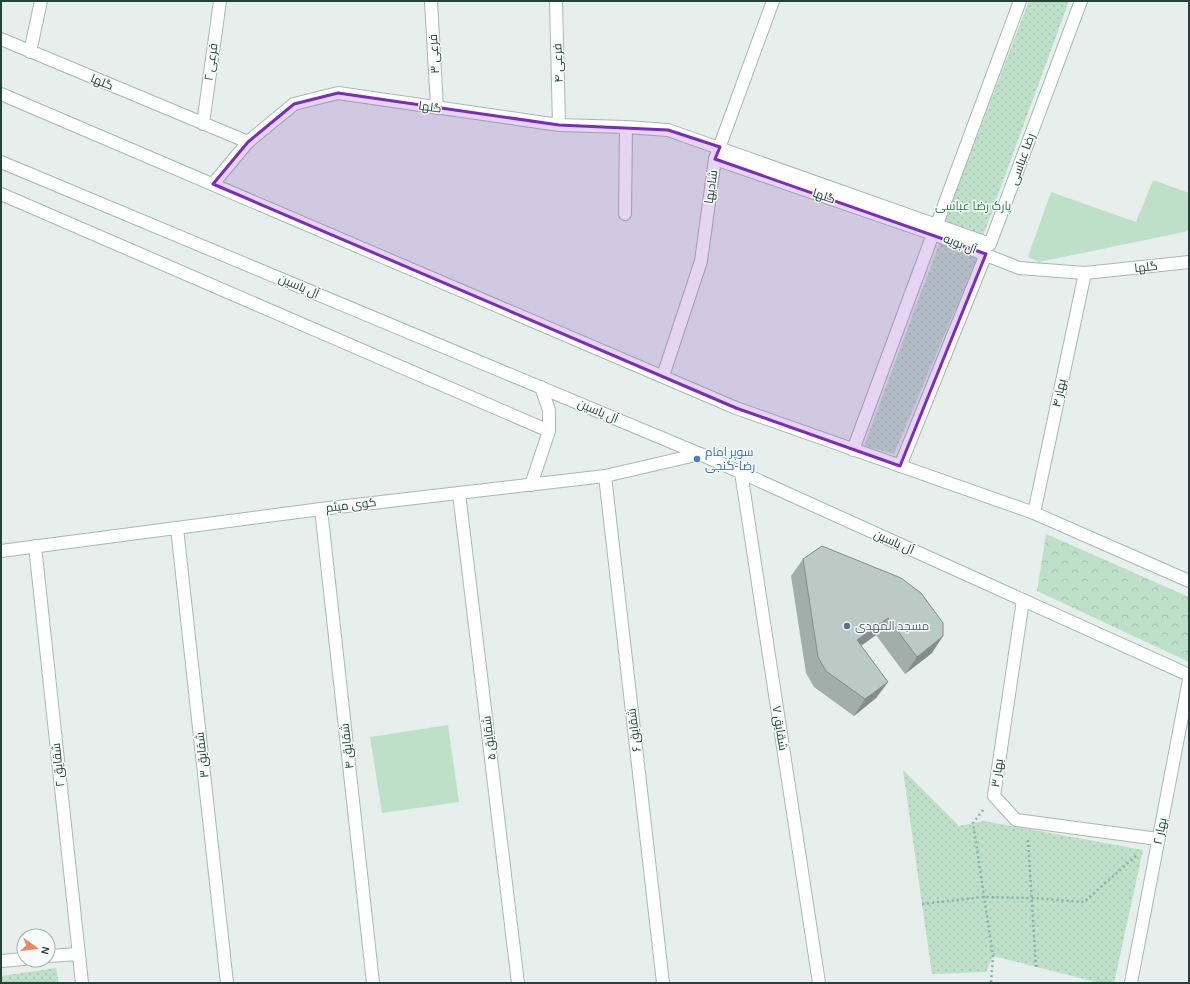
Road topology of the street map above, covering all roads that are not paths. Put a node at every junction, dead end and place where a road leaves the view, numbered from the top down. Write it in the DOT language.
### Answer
graph roads {
  1 [pos="41,1"];
  2 [pos="220,1"];
  3 [pos="432,1"];
  4 [pos="556,1"];
  5 [pos="773,1"];
  6 [pos="1020,1"];
  7 [pos="1081,1"];
  8 [pos="1,40"];
  9 [pos="30,52"];
  10 [pos="1,94"];
  11 [pos="437,108"];
  12 [pos="203,124"];
  13 [pos="559,125"];
  14 [pos="626,127"];
  15 [pos="248,142"];
  16 [pos="720,147"];
  17 [pos="715,159"];
  18 [pos="1,162"];
  19 [pos="213,184"];
  20 [pos="1,194"];
  21 [pos="626,214"];
  22 [pos="935,229"];
  23 [pos="986,254"];
  24 [pos="1189,262"];
  25 [pos="1085,273"];
  26 [pos="663,376"];
  27 [pos="540,386"];
  28 [pos="549,431"];
  29 [pos="853,450"];
  30 [pos="700,454"];
  31 [pos="900,466"];
  32 [pos="740,472"];
  33 [pos="605,476"];
  34 [pos="531,485"];
  35 [pos="459,493"];
  36 [pos="321,509"];
  37 [pos="1034,513"];
  38 [pos="177,528"];
  39 [pos="35,546"];
  40 [pos="1,550"];
  41 [pos="1189,581"];
  42 [pos="1023,600"];
  43 [pos="1189,675"];
  44 [pos="1189,680"];
  45 [pos="1158,839"];
  46 [pos="78,954"];
  47 [pos="56,955"];
  48 [pos="16,960"];
  49 [pos="1,961"];
  50 [pos="82,983"];
  51 [pos="227,983"];
  52 [pos="373,983"];
  53 [pos="518,983"];
  54 [pos="663,983"];
  55 [pos="819,983"];
  56 [pos="1131,983"];
  1 -- 9 [label="street"];
  2 -- 12 [label="street, فرعی ۲"];
  3 -- 11 [label="street, فرعی ۳"];
  4 -- 13 [label="street, فرعی ۴"];
  5 -- 16 [label="street, شادیها"];
  6 -- 22 [label="street"];
  7 -- 22 [label="street, رضا عباسی"];
  8 -- 9 [label="street, گلها"];
  9 -- 12 [label="street, گلها"];
  10 -- 19 [label="street"];
  11 -- 13 [label="street, گلها"];
  11 -- 15 [label="street, گلها"];
  12 -- 15 [label="street, گلها"];
  13 -- 14 [label="street, گلها"];
  14 -- 16 [label="street, گلها"];
  14 -- 21 [label="street"];
  15 -- 19 [label="street, گلها"];
  16 -- 17 [label="street, شادیها"];
  16 -- 22 [label="street, گلها"];
  17 -- 22 [label="street, گلها"];
  17 -- 26 [label="street, شادیها"];
  18 -- 27 [label="street, آل یاسین"];
  19 -- 26 [label="street"];
  20 -- 28 [label="street"];
  22 -- 23 [label="street, آل بویه"];
  22 -- 29 [label="street"];
  23 -- 25 [label="street, گلها"];
  23 -- 31 [label="street"];
  24 -- 25 [label="street, گلها"];
  25 -- 37 [label="street, بهار ۴"];
  26 -- 29 [label="street"];
  27 -- 28 [label="street"];
  27 -- 30 [label="street, آل یاسین"];
  28 -- 34 [label="street"];
  29 -- 31 [label="street"];
  30 -- 32 [label="street, آل یاسین"];
  30 -- 33 [label="street, کوی میثم"];
  31 -- 37 [label="street"];
  32 -- 42 [label="street, آل یاسین"];
  32 -- 55 [label="street, شقایق ۷"];
  33 -- 34 [label="street, کوی میثم"];
  33 -- 54 [label="street, شقایق ۶"];
  34 -- 35 [label="street, کوی میثم"];
  35 -- 36 [label="street, کوی میثم"];
  35 -- 53 [label="street, شقایق ۵"];
  36 -- 38 [label="street, کوی میثم"];
  36 -- 52 [label="street, شقایق ۴"];
  37 -- 41 [label="street"];
  38 -- 39 [label="street, کوی میثم"];
  38 -- 51 [label="street, شقایق ۳"];
  39 -- 40 [label="street, کوی میثم"];
  39 -- 46 [label="street, شقایق ۲"];
  42 -- 43 [label="street, آل یاسین"];
  42 -- 45 [label="street, بهار ۳"];
  44 -- 45 [label="street, بهار ۲"];
  45 -- 56 [label="street, بهار ۲"];
  46 -- 47 [label="street"];
  46 -- 50 [label="street, شقایق ۲"];
  48 -- 49 [label="street"];
}
